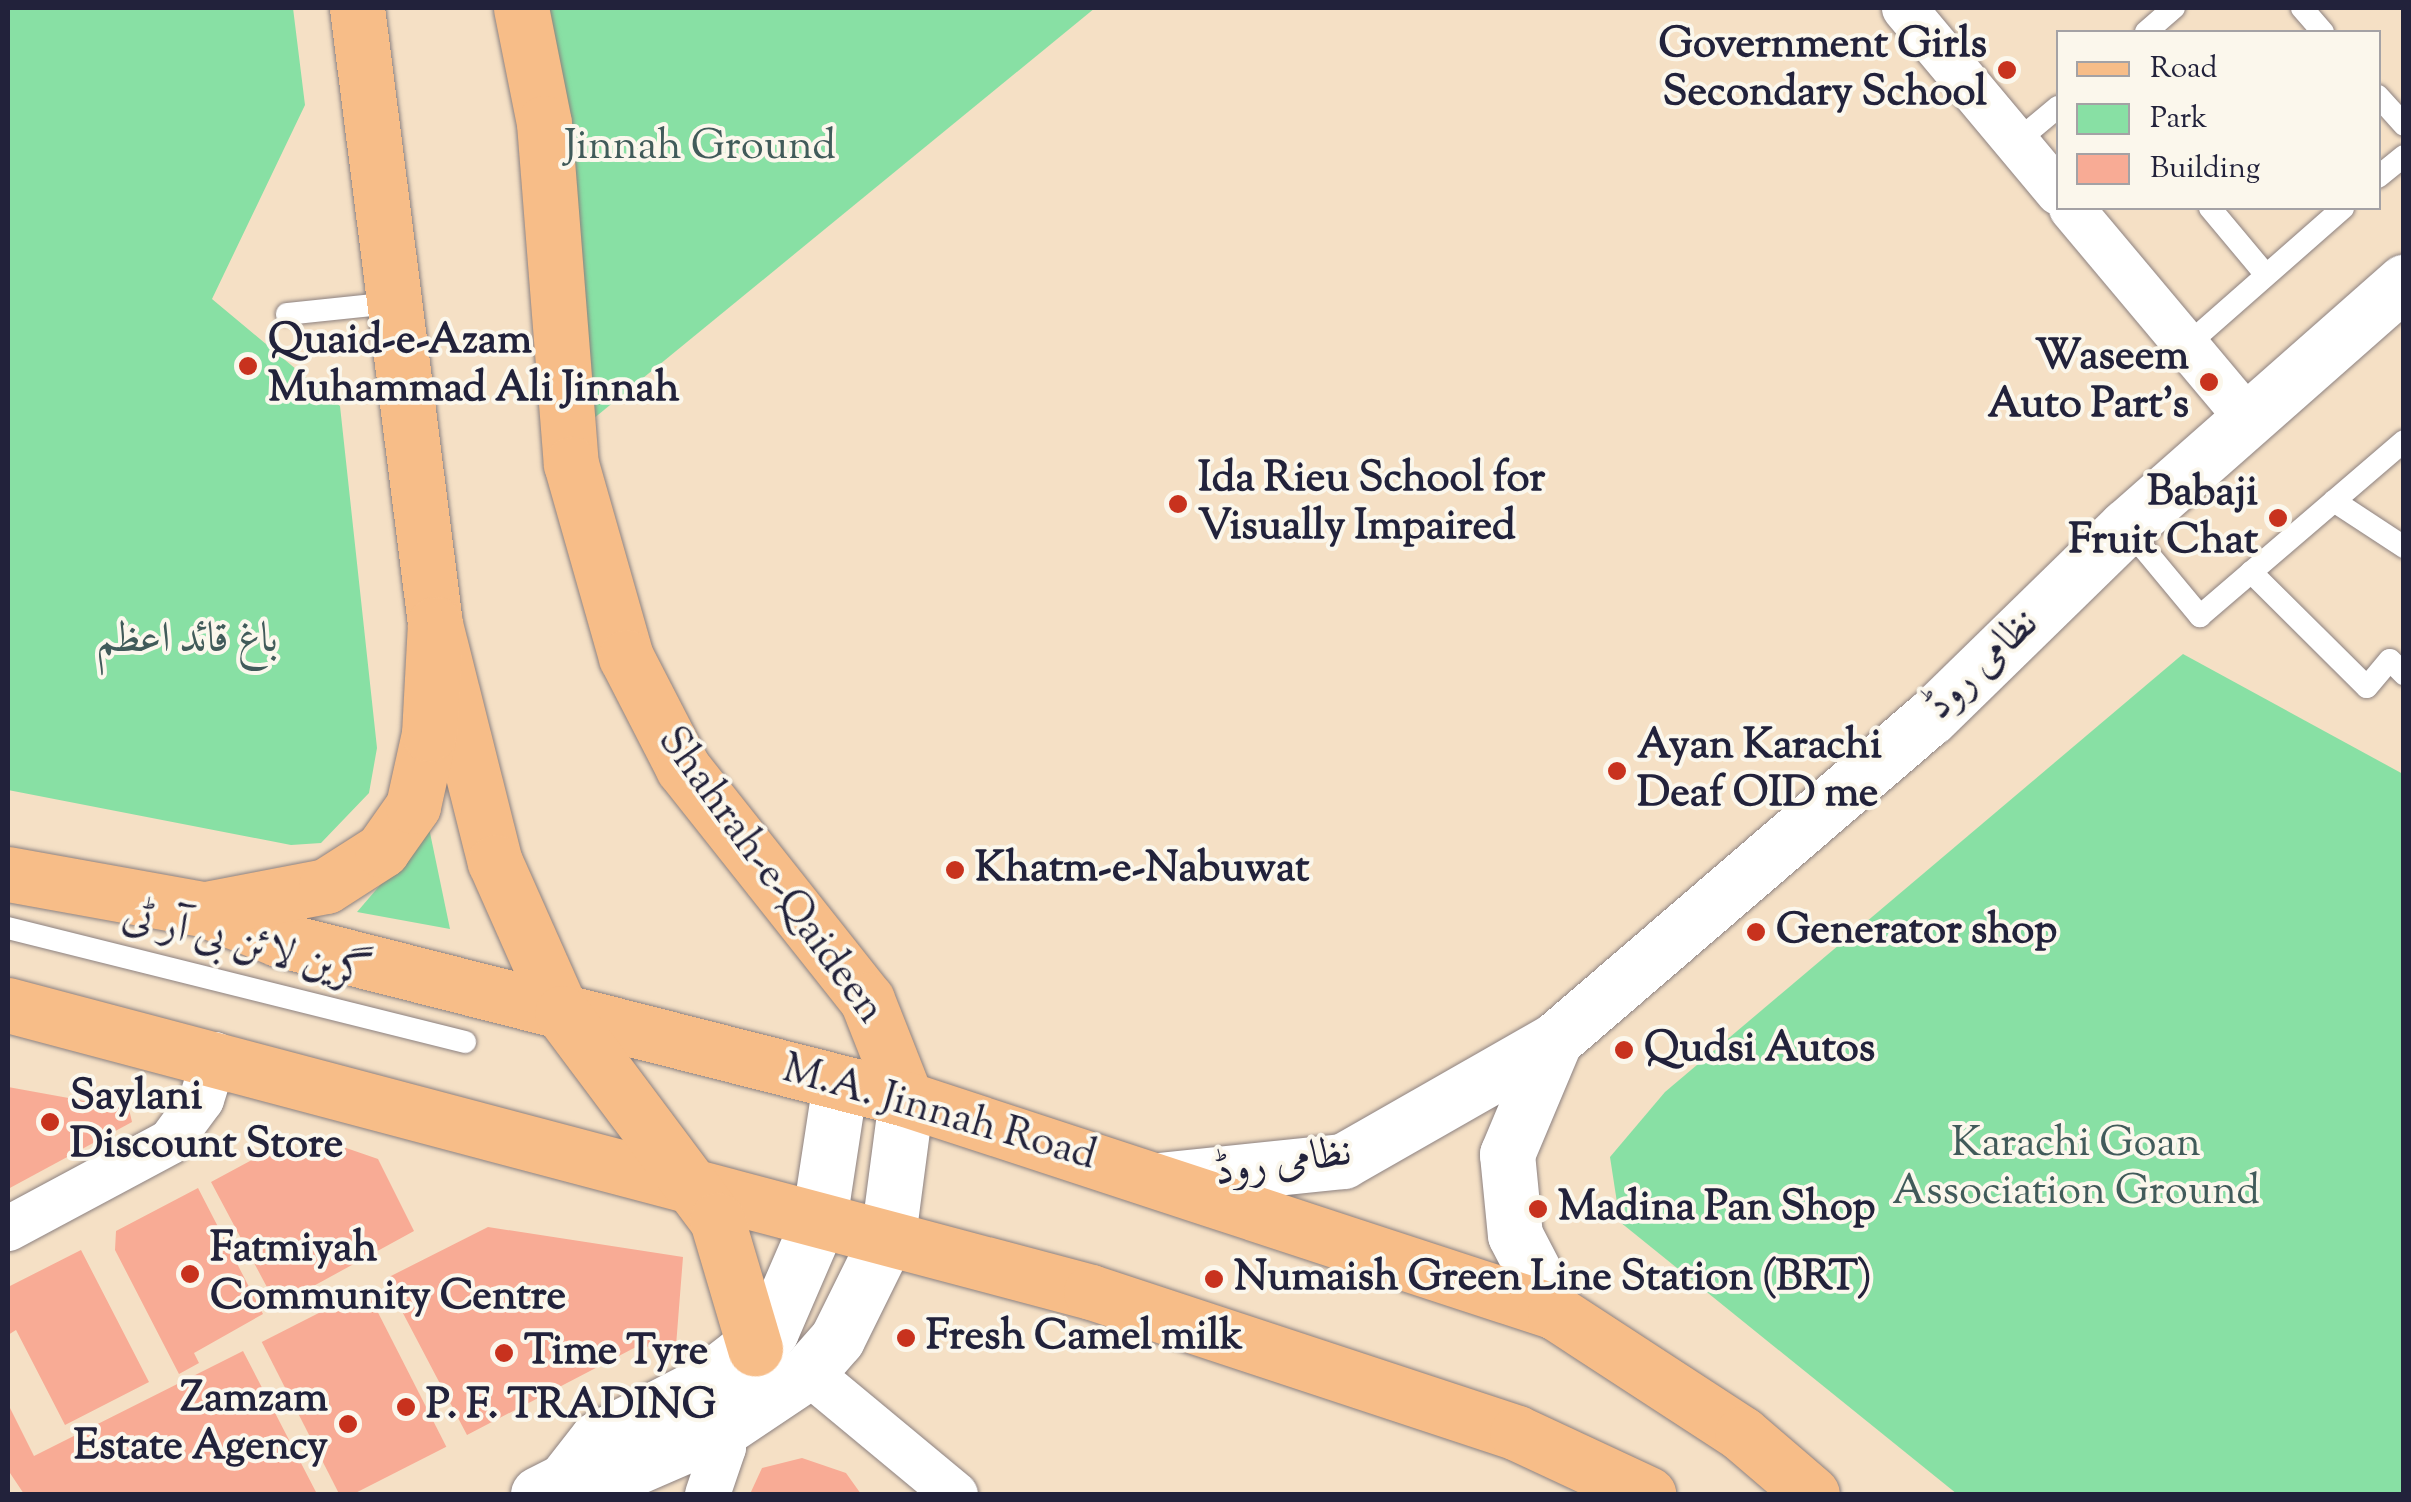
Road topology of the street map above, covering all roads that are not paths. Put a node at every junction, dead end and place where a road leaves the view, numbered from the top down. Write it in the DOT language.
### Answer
graph roads {
  1 [pos="357,8"];
  2 [pos="520,8"];
  3 [pos="1904,8"];
  4 [pos="2174,8"];
  5 [pos="2302,8"];
  6 [pos="2148,30"];
  7 [pos="2320,30"];
  8 [pos="2381,99"];
  9 [pos="2056,109"];
  10 [pos="2404,125"];
  11 [pos="2016,142"];
  12 [pos="2404,156"];
  13 [pos="2381,175"];
  14 [pos="2056,190"];
  15 [pos="2073,210"];
  16 [pos="2212,210"];
  17 [pos="2333,211"];
  18 [pos="2266,275"];
  19 [pos="2404,282"];
  20 [pos="390,304"];
  21 [pos="288,314"];
  22 [pos="2186,346"];
  23 [pos="2248,419"];
  24 [pos="2404,441"];
  25 [pos="2334,501"];
  26 [pos="2126,527"];
  27 [pos="2404,547"];
  28 [pos="2251,572"];
  29 [pos="436,624"];
  30 [pos="2404,674"];
  31 [pos="8,874"];
  32 [pos="203,909"];
  33 [pos="8,928"];
  34 [pos="8,1005"];
  35 [pos="562,1013"];
  36 [pos="1555,1040"];
  37 [pos="465,1042"];
  38 [pos="215,1054"];
  39 [pos="840,1083"];
  40 [pos="906,1099"];
  41 [pos="1160,1180"];
  42 [pos="698,1187"];
  43 [pos="819,1220"];
  44 [pos="8,1228"];
  45 [pos="888,1236"];
  46 [pos="1555,1312"];
  47 [pos="755,1348"];
  48 [pos="808,1372"];
  49 [pos="710,1408"];
  50 [pos="551,1487"];
  51 [pos="707,1494"];
  52 [pos="955,1494"];
  53 [pos="1648,1494"];
  54 [pos="1812,1494"];
  1 -- 20 [label="main road"];
  2 -- 40 [label="main road, Shahrah-e-Qaideen"];
  3 -- 11 [label="street"];
  4 -- 6 [label="lane"];
  5 -- 7 [label="lane"];
  8 -- 10 [label="lane"];
  9 -- 11 [label="lane"];
  11 -- 14 [label="street"];
  12 -- 13 [label="lane"];
  15 -- 22 [label="street"];
  16 -- 18 [label="lane"];
  17 -- 18 [label="lane"];
  18 -- 22 [label="lane"];
  19 -- 23 [label="street, نظامی روڈ"];
  20 -- 21 [label="lane"];
  20 -- 29 [label="main road"];
  22 -- 23 [label="street"];
  23 -- 26 [label="street, نظامی روڈ"];
  24 -- 25 [label="lane"];
  25 -- 27 [label="lane"];
  25 -- 28 [label="lane"];
  26 -- 28 [label="lane"];
  26 -- 36 [label="street, نظامی روڈ"];
  28 -- 30 [label="lane"];
  29 -- 32 [label="main road"];
  29 -- 35 [label="main road"];
  31 -- 32 [label="main road, M.A. Jinnah Road"];
  32 -- 35 [label="main road, M.A. Jinnah Road"];
  33 -- 37 [label="lane, گرین لائن بی آر ٹی"];
  34 -- 38 [label="main road"];
  35 -- 39 [label="main road, M.A. Jinnah Road"];
  35 -- 42 [label="main road"];
  36 -- 41 [label="street, نظامی روڈ"];
  36 -- 46 [label="street, نظامی روڈ"];
  38 -- 42 [label="main road"];
  38 -- 44 [label="street"];
  39 -- 40 [label="main road, M.A. Jinnah Road"];
  39 -- 43 [label="street"];
  40 -- 41 [label="main road, M.A. Jinnah Road"];
  40 -- 45 [label="street"];
  41 -- 46 [label="main road, M.A. Jinnah Road"];
  42 -- 43 [label="main road"];
  42 -- 47 [label="main road"];
  43 -- 45 [label="main road"];
  43 -- 47 [label="street"];
  45 -- 48 [label="street"];
  45 -- 53 [label="main road"];
  46 -- 54 [label="main road, M.A. Jinnah Road"];
  47 -- 49 [label="street"];
  48 -- 49 [label="street"];
  48 -- 52 [label="street"];
  49 -- 50 [label="street"];
  49 -- 51 [label="street"];
}
